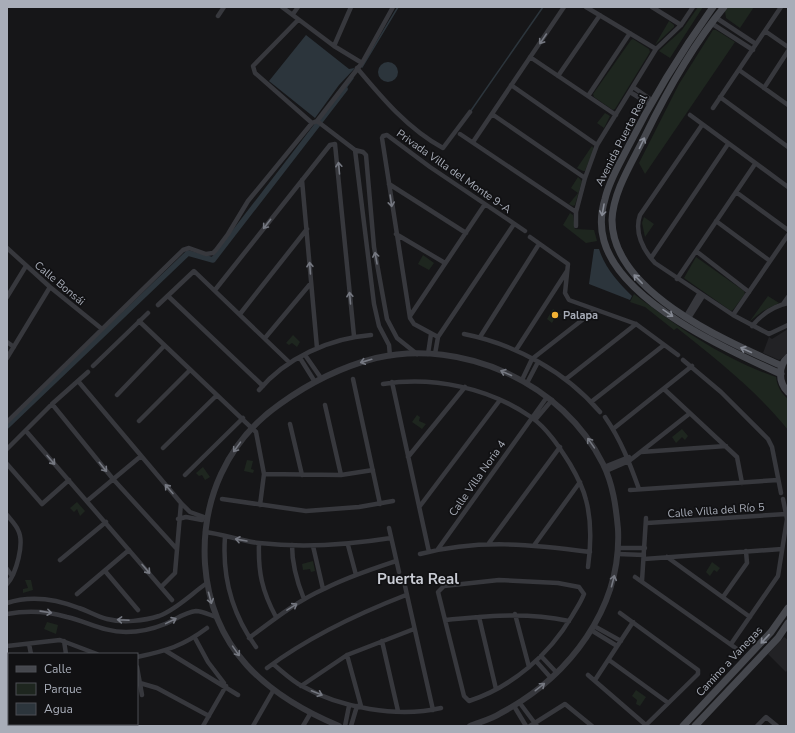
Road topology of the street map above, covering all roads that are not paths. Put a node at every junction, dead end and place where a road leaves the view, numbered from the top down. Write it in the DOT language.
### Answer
graph roads {
  1 [pos="224,7"];
  2 [pos="282,7"];
  3 [pos="298,7"];
  4 [pos="350,7"];
  5 [pos="393,7"];
  6 [pos="564,7"];
  7 [pos="586,7"];
  8 [pos="652,7"];
  9 [pos="693,7"];
  10 [pos="713,7"];
  11 [pos="724,7"];
  12 [pos="781,7"];
  13 [pos="293,14"];
  14 [pos="600,15"];
  15 [pos="218,16"];
  16 [pos="298,20"];
  17 [pos="713,20"];
  18 [pos="726,24"];
  19 [pos="681,25"];
  20 [pos="722,29"];
  21 [pos="765,31"];
  22 [pos="630,33"];
  23 [pos="756,44"];
  24 [pos="334,46"];
  25 [pos="788,47"];
  26 [pos="656,49"];
  27 [pos="752,50"];
  28 [pos="788,51"];
  29 [pos="530,57"];
  30 [pos="362,63"];
  31 [pos="357,68"];
  32 [pos="739,70"];
  33 [pos="558,76"];
  34 [pos="512,85"];
  35 [pos="764,88"];
  36 [pos="632,90"];
  37 [pos="588,96"];
  38 [pos="720,97"];
  39 [pos="652,103"];
  40 [pos="788,105"];
  41 [pos="713,108"];
  42 [pos="470,112"];
  43 [pos="492,114"];
  44 [pos="616,115"];
  45 [pos="690,115"];
  46 [pos="314,122"];
  47 [pos="702,125"];
  48 [pos="460,134"];
  49 [pos="473,142"];
  50 [pos="728,144"];
  51 [pos="597,145"];
  52 [pos="788,146"];
  53 [pos="356,150"];
  54 [pos="755,164"];
  55 [pos="615,173"];
  56 [pos="585,178"];
  57 [pos="624,178"];
  58 [pos="302,180"];
  59 [pos="389,184"];
  60 [pos="788,187"];
  61 [pos="736,192"];
  62 [pos="485,204"];
  63 [pos="576,212"];
  64 [pos="716,222"];
  65 [pos="514,224"];
  66 [pos="576,226"];
  67 [pos="365,228"];
  68 [pos="372,228"];
  69 [pos="307,229"];
  70 [pos="788,230"];
  71 [pos="525,232"];
  72 [pos="466,233"];
  73 [pos="396,234"];
  74 [pos="788,235"];
  75 [pos="530,237"];
  76 [pos="539,244"];
  77 [pos="7,248"];
  78 [pos="696,251"];
  79 [pos="651,258"];
  80 [pos="770,261"];
  81 [pos="446,263"];
  82 [pos="26,266"];
  83 [pos="568,270"];
  84 [pos="677,279"];
  85 [pos="311,283"];
  86 [pos="50,287"];
  87 [pos="215,290"];
  88 [pos="749,292"];
  89 [pos="701,295"];
  90 [pos="168,296"];
  91 [pos="788,297"];
  92 [pos="7,298"];
  93 [pos="785,304"];
  94 [pos="158,305"];
  95 [pos="595,310"];
  96 [pos="148,313"];
  97 [pos="240,314"];
  98 [pos="410,316"];
  99 [pos="733,316"];
  100 [pos="688,317"];
  101 [pos="139,321"];
  102 [pos="636,324"];
  103 [pos="788,325"];
  104 [pos="752,326"];
  105 [pos="102,329"];
  106 [pos="431,334"];
  107 [pos="464,334"];
  108 [pos="372,335"];
  109 [pos="354,336"];
  110 [pos="438,337"];
  111 [pos="480,337"];
  112 [pos="265,338"];
  113 [pos="7,342"];
  114 [pos="664,345"];
  115 [pos="14,346"];
  116 [pos="164,346"];
  117 [pos="317,348"];
  118 [pos="516,350"];
  119 [pos="432,351"];
  120 [pos="417,354"];
  121 [pos="305,355"];
  122 [pos="678,355"];
  123 [pos="390,356"];
  124 [pos="788,357"];
  125 [pos="7,358"];
  126 [pos="300,358"];
  127 [pos="532,359"];
  128 [pos="683,360"];
  129 [pos="538,362"];
  130 [pos="290,363"];
  131 [pos="93,366"];
  132 [pos="692,366"];
  133 [pos="782,366"];
  134 [pos="190,370"];
  135 [pos="88,372"];
  136 [pos="780,374"];
  137 [pos="321,378"];
  138 [pos="353,379"];
  139 [pos="526,379"];
  140 [pos="566,380"];
  141 [pos="78,381"];
  142 [pos="315,382"];
  143 [pos="392,382"];
  144 [pos="383,384"];
  145 [pos="263,386"];
  146 [pos="465,387"];
  147 [pos="664,389"];
  148 [pos="259,390"];
  149 [pos="788,392"];
  150 [pos="217,394"];
  151 [pos="117,395"];
  152 [pos="500,400"];
  153 [pos="547,401"];
  154 [pos="591,402"];
  155 [pos="52,404"];
  156 [pos="325,405"];
  157 [pos="600,412"];
  158 [pos="689,414"];
  159 [pos="605,417"];
  160 [pos="243,418"];
  161 [pos="533,419"];
  162 [pos="139,421"];
  163 [pos="7,422"];
  164 [pos="290,424"];
  165 [pos="252,428"];
  166 [pos="613,429"];
  167 [pos="26,431"];
  168 [pos="726,446"];
  169 [pos="560,447"];
  170 [pos="163,448"];
  171 [pos="7,449"];
  172 [pos="641,452"];
  173 [pos="141,456"];
  174 [pos="408,457"];
  175 [pos="628,459"];
  176 [pos="7,464"];
  177 [pos="608,468"];
  178 [pos="373,470"];
  179 [pos="264,474"];
  180 [pos="341,474"];
  181 [pos="185,475"];
  182 [pos="302,475"];
  183 [pos="113,479"];
  184 [pos="69,480"];
  185 [pos="778,480"];
  186 [pos="580,482"];
  187 [pos="742,483"];
  188 [pos="639,489"];
  189 [pos="630,490"];
  190 [pos="781,493"];
  191 [pos="222,499"];
  192 [pos="783,499"];
  193 [pos="87,501"];
  194 [pos="393,501"];
  195 [pos="181,503"];
  196 [pos="380,504"];
  197 [pos="260,505"];
  198 [pos="420,506"];
  199 [pos="786,514"];
  200 [pos="7,515"];
  201 [pos="198,517"];
  202 [pos="646,518"];
  203 [pos="178,519"];
  204 [pos="207,519"];
  205 [pos="106,522"];
  206 [pos="647,524"];
  207 [pos="389,528"];
  208 [pos="207,532"];
  209 [pos="225,537"];
  210 [pos="391,538"];
  211 [pos="259,543"];
  212 [pos="489,543"];
  213 [pos="535,544"];
  214 [pos="292,545"];
  215 [pos="348,545"];
  216 [pos="313,546"];
  217 [pos="176,548"];
  218 [pos="645,548"];
  219 [pos="438,549"];
  220 [pos="782,549"];
  221 [pos="129,550"];
  222 [pos="621,551"];
  223 [pos="746,551"];
  224 [pos="429,552"];
  225 [pos="590,552"];
  226 [pos="420,554"];
  227 [pos="644,557"];
  228 [pos="667,557"];
  229 [pos="60,560"];
  230 [pos="396,561"];
  231 [pos="588,567"];
  232 [pos="7,569"];
  233 [pos="105,571"];
  234 [pos="399,572"];
  235 [pos="356,575"];
  236 [pos="12,576"];
  237 [pos="635,577"];
  238 [pos="642,581"];
  239 [pos="207,583"];
  240 [pos="7,584"];
  241 [pos="405,586"];
  242 [pos="161,587"];
  243 [pos="323,589"];
  244 [pos="77,594"];
  245 [pos="406,595"];
  246 [pos="723,597"];
  247 [pos="304,599"];
  248 [pos="172,600"];
  249 [pos="7,603"];
  250 [pos="788,608"];
  251 [pos="138,610"];
  252 [pos="620,613"];
  253 [pos="7,614"];
  254 [pos="515,614"];
  255 [pos="216,617"];
  256 [pos="276,617"];
  257 [pos="479,617"];
  258 [pos="750,617"];
  259 [pos="445,620"];
  260 [pos="569,621"];
  261 [pos="633,622"];
  262 [pos="788,623"];
  263 [pos="208,628"];
  264 [pos="414,628"];
  265 [pos="595,629"];
  266 [pos="194,638"];
  267 [pos="249,638"];
  268 [pos="64,641"];
  269 [pos="382,641"];
  270 [pos="620,641"];
  271 [pos="29,644"];
  272 [pos="731,644"];
  273 [pos="7,646"];
  274 [pos="617,646"];
  275 [pos="256,647"];
  276 [pos="737,649"];
  277 [pos="166,651"];
  278 [pos="30,653"];
  279 [pos="66,653"];
  280 [pos="94,653"];
  281 [pos="347,655"];
  282 [pos="541,656"];
  283 [pos="138,657"];
  284 [pos="609,660"];
  285 [pos="536,661"];
  286 [pos="273,664"];
  287 [pos="529,667"];
  288 [pos="267,668"];
  289 [pos="554,671"];
  290 [pos="138,672"];
  291 [pos="588,675"];
  292 [pos="549,676"];
  293 [pos="595,680"];
  294 [pos="140,683"];
  295 [pos="226,686"];
  296 [pos="301,686"];
  297 [pos="496,689"];
  298 [pos="273,691"];
  299 [pos="142,695"];
  300 [pos="238,695"];
  301 [pos="668,702"];
  302 [pos="349,706"];
  303 [pos="359,706"];
  304 [pos="518,706"];
  305 [pos="441,708"];
  306 [pos="433,710"];
  307 [pos="398,711"];
  308 [pos="310,714"];
  309 [pos="209,716"];
  310 [pos="346,724"];
  311 [pos="352,724"];
  312 [pos="533,725"];
  313 [pos="54,726"];
  314 [pos="74,726"];
  315 [pos="203,726"];
  316 [pos="253,726"];
  317 [pos="303,726"];
  318 [pos="340,726"];
  319 [pos="470,726"];
  320 [pos="526,726"];
  321 [pos="592,726"];
  322 [pos="647,726"];
  323 [pos="683,726"];
  324 [pos="695,726"];
  325 [pos="757,726"];
  326 [pos="777,726"];
  1 -- 15 [label="street"];
  2 -- 13 [label="street"];
  3 -- 13 [label="street"];
  4 -- 24 [label="street"];
  5 -- 30 [label="street"];
  6 -- 29 [label="street, one-way"];
  7 -- 14 [label="street"];
  8 -- 19 [label="street"];
  9 -- 19 [label="street"];
  10 -- 39 [label="main road, Avenida Puerta Real"];
  11 -- 17 [label="main road, Avenida Puerta Real"];
  12 -- 21 [label="street"];
  13 -- 16 [label="street"];
  14 -- 22 [label="street"];
  14 -- 33 [label="street"];
  16 -- 24 [label="street"];
  16 -- 46 [label="street"];
  17 -- 18 [label="street"];
  17 -- 20 [label="street"];
  57 -- 17 [label="main road, Avenida Puerta Real, one-way"];
  18 -- 20 [label="street"];
  18 -- 23 [label="street"];
  19 -- 26 [label="street"];
  20 -- 27 [label="street"];
  21 -- 23 [label="street"];
  21 -- 25 [label="street"];
  22 -- 26 [label="street"];
  22 -- 37 [label="street"];
  23 -- 27 [label="street"];
  24 -- 30 [label="street"];
  26 -- 36 [label="street"];
  27 -- 32 [label="street"];
  28 -- 35 [label="street"];
  29 -- 33 [label="street"];
  29 -- 34 [label="street"];
  30 -- 31 [label="street"];
  31 -- 42 [label="street"];
  31 -- 46 [label="street"];
  32 -- 35 [label="street"];
  32 -- 38 [label="street"];
  33 -- 37 [label="street"];
  34 -- 43 [label="street"];
  34 -- 51 [label="street"];
  35 -- 40 [label="street"];
  36 -- 39 [label="street"];
  36 -- 44 [label="street"];
  37 -- 44 [label="street"];
  38 -- 41 [label="street"];
  38 -- 52 [label="street"];
  39 -- 55 [label="main road, Avenida Puerta Real"];
  43 -- 49 [label="street"];
  43 -- 56 [label="street"];
  44 -- 51 [label="street"];
  45 -- 47 [label="street"];
  46 -- 53 [label="street"];
  46 -- 105 [label="street"];
  47 -- 50 [label="street"];
  47 -- 79 [label="street"];
  48 -- 49 [label="street"];
  49 -- 63 [label="street"];
  50 -- 54 [label="street"];
  50 -- 79 [label="street"];
  51 -- 56 [label="street"];
  53 -- 67 [label="street"];
  53 -- 68 [label="street"];
  54 -- 60 [label="street"];
  54 -- 61 [label="street"];
  55 -- 57 [label="main road"];
  55 -- 136 [label="main road, Avenida Puerta Real, one-way"];
  56 -- 63 [label="street"];
  100 -- 57 [label="main road, Avenida Puerta Real, one-way"];
  58 -- 69 [label="street"];
  58 -- 87 [label="street, one-way"];
  109 -- 58 [label="street, one-way"];
  59 -- 62 [label="street, Privada Villa del Monte 9-A"];
  59 -- 72 [label="street"];
  59 -- 73 [label="street, Privada Villa del Monte 9-A, one-way"];
  61 -- 64 [label="street"];
  61 -- 70 [label="street"];
  62 -- 65 [label="street, Privada Villa del Monte 9-A"];
  62 -- 72 [label="street"];
  63 -- 66 [label="street"];
  64 -- 78 [label="street"];
  64 -- 80 [label="street"];
  65 -- 71 [label="street, Privada Villa del Monte 9-A"];
  65 -- 110 [label="street, Privada Villa del Monte 9-A"];
  67 -- 68 [label="street"];
  67 -- 123 [label="street"];
  120 -- 68 [label="street, one-way"];
  85 -- 69 [label="street, one-way"];
  69 -- 97 [label="street"];
  72 -- 81 [label="street"];
  73 -- 81 [label="street"];
  73 -- 98 [label="street, Privada Villa del Monte 9-A"];
  74 -- 80 [label="street"];
  75 -- 76 [label="street"];
  76 -- 83 [label="street"];
  76 -- 111 [label="street"];
  77 -- 82 [label="street, Calle Bonsái"];
  78 -- 84 [label="street"];
  78 -- 88 [label="street"];
  79 -- 84 [label="street"];
  80 -- 88 [label="street"];
  81 -- 98 [label="street"];
  82 -- 86 [label="street, Calle Bonsái"];
  82 -- 92 [label="street"];
  83 -- 95 [label="street"];
  83 -- 118 [label="street"];
  84 -- 89 [label="street"];
  85 -- 112 [label="street"];
  85 -- 117 [label="street"];
  86 -- 105 [label="street, Calle Bonsái"];
  86 -- 115 [label="street"];
  87 -- 90 [label="street"];
  87 -- 97 [label="street"];
  88 -- 99 [label="street"];
  89 -- 99 [label="street"];
  89 -- 100 [label="street"];
  90 -- 94 [label="street"];
  90 -- 145 [label="street"];
  91 -- 93 [label="street"];
  93 -- 104 [label="street"];
  95 -- 102 [label="street"];
  95 -- 127 [label="street"];
  96 -- 101 [label="street"];
  97 -- 112 [label="street"];
  98 -- 106 [label="street"];
  99 -- 104 [label="street"];
  133 -- 100 [label="main road, Avenida Puerta Real, one-way"];
  101 -- 116 [label="street"];
  101 -- 131 [label="street"];
  102 -- 114 [label="street"];
  102 -- 140 [label="street"];
  103 -- 104 [label="street"];
  105 -- 163 [label="street"];
  106 -- 110 [label="street"];
  106 -- 119 [label="street"];
  107 -- 111 [label="street"];
  108 -- 109 [label="street"];
  109 -- 117 [label="street"];
  110 -- 119 [label="street, Privada Villa del Monte 9-A"];
  111 -- 118 [label="street"];
  112 -- 130 [label="street"];
  113 -- 115 [label="street"];
  114 -- 122 [label="street"];
  114 -- 154 [label="street"];
  115 -- 125 [label="street"];
  116 -- 134 [label="street"];
  116 -- 151 [label="street"];
  117 -- 121 [label="street"];
  118 -- 127 [label="street"];
  119 -- 120 [label="street"];
  139 -- 119 [label="street, one-way"];
  120 -- 123 [label="street"];
  121 -- 126 [label="street"];
  121 -- 137 [label="street"];
  123 -- 137 [label="street, one-way"];
  124 -- 133 [label="main road"];
  126 -- 130 [label="street"];
  126 -- 142 [label="street"];
  127 -- 129 [label="street"];
  127 -- 139 [label="street"];
  128 -- 132 [label="street"];
  129 -- 139 [label="street"];
  129 -- 140 [label="street"];
  130 -- 145 [label="street"];
  132 -- 147 [label="street"];
  132 -- 185 [label="street"];
  133 -- 136 [label="main road"];
  134 -- 150 [label="street"];
  134 -- 162 [label="street"];
  135 -- 141 [label="street"];
  136 -- 149 [label="main road"];
  137 -- 142 [label="street"];
  138 -- 178 [label="street"];
  139 -- 153 [label="street"];
  140 -- 154 [label="street"];
  141 -- 155 [label="street"];
  141 -- 173 [label="street"];
  142 -- 165 [label="street"];
  143 -- 144 [label="street"];
  143 -- 146 [label="street"];
  143 -- 174 [label="street"];
  145 -- 148 [label="street"];
  146 -- 152 [label="street"];
  146 -- 174 [label="street"];
  147 -- 158 [label="street"];
  147 -- 166 [label="street"];
  150 -- 160 [label="street"];
  150 -- 170 [label="street"];
  152 -- 161 [label="street"];
  152 -- 198 [label="street"];
  153 -- 161 [label="street, Calle Villa Noria 4"];
  177 -- 153 [label="street, one-way"];
  154 -- 157 [label="street"];
  155 -- 167 [label="street"];
  155 -- 183 [label="street, one-way"];
  156 -- 180 [label="street"];
  158 -- 168 [label="street"];
  158 -- 172 [label="street"];
  159 -- 166 [label="street"];
  160 -- 165 [label="street"];
  160 -- 181 [label="street"];
  161 -- 169 [label="street"];
  161 -- 219 [label="street, Calle Villa Noria 4"];
  164 -- 182 [label="street"];
  165 -- 179 [label="street"];
  165 -- 204 [label="street, one-way"];
  166 -- 175 [label="street"];
  167 -- 171 [label="street"];
  167 -- 184 [label="street, one-way"];
  168 -- 172 [label="street"];
  168 -- 187 [label="street"];
  169 -- 186 [label="street"];
  169 -- 212 [label="street"];
  172 -- 175 [label="street"];
  173 -- 183 [label="street"];
  195 -- 173 [label="street, one-way"];
  174 -- 198 [label="street"];
  175 -- 177 [label="street"];
  175 -- 188 [label="street"];
  176 -- 184 [label="street"];
  177 -- 222 [label="street"];
  178 -- 180 [label="street"];
  178 -- 196 [label="street"];
  179 -- 182 [label="street"];
  179 -- 197 [label="street"];
  180 -- 182 [label="street"];
  183 -- 193 [label="street"];
  183 -- 217 [label="street"];
  184 -- 193 [label="street"];
  185 -- 187 [label="street"];
  185 -- 190 [label="street"];
  186 -- 213 [label="street"];
  186 -- 225 [label="street"];
  187 -- 188 [label="street"];
  188 -- 189 [label="street"];
  191 -- 197 [label="street"];
  192 -- 199 [label="street"];
  193 -- 205 [label="street"];
  194 -- 196 [label="street"];
  195 -- 201 [label="street"];
  195 -- 203 [label="street"];
  196 -- 197 [label="street"];
  198 -- 224 [label="street"];
  199 -- 206 [label="street, Calle Villa del Río 5"];
  199 -- 220 [label="street"];
  200 -- 236 [label="street"];
  201 -- 203 [label="street"];
  201 -- 204 [label="street"];
  202 -- 206 [label="street"];
  203 -- 217 [label="street"];
  204 -- 208 [label="street"];
  205 -- 221 [label="street"];
  205 -- 229 [label="street"];
  206 -- 218 [label="street"];
  207 -- 210 [label="street"];
  208 -- 209 [label="street"];
  208 -- 239 [label="street"];
  211 -- 209 [label="street, one-way"];
  209 -- 267 [label="street"];
  210 -- 215 [label="street"];
  210 -- 230 [label="street"];
  211 -- 214 [label="street"];
  211 -- 256 [label="street"];
  212 -- 213 [label="street"];
  212 -- 219 [label="street"];
  213 -- 225 [label="street"];
  214 -- 216 [label="street"];
  214 -- 247 [label="street"];
  215 -- 216 [label="street"];
  215 -- 235 [label="street"];
  216 -- 243 [label="street"];
  217 -- 242 [label="street"];
  218 -- 222 [label="street"];
  218 -- 227 [label="street"];
  219 -- 224 [label="street"];
  220 -- 223 [label="street"];
  220 -- 258 [label="street"];
  221 -- 233 [label="street"];
  221 -- 242 [label="street, one-way"];
  222 -- 227 [label="street"];
  265 -- 222 [label="street, one-way"];
  223 -- 228 [label="street"];
  223 -- 246 [label="street"];
  224 -- 226 [label="street"];
  225 -- 231 [label="street"];
  227 -- 228 [label="street"];
  227 -- 238 [label="street"];
  228 -- 246 [label="street"];
  230 -- 234 [label="street"];
  230 -- 235 [label="street"];
  232 -- 236 [label="street"];
  233 -- 244 [label="street"];
  233 -- 251 [label="street"];
  235 -- 243 [label="street"];
  236 -- 240 [label="street"];
  237 -- 238 [label="street"];
  238 -- 272 [label="street"];
  239 -- 249 [label="street, one-way"];
  239 -- 255 [label="street, one-way"];
  241 -- 245 [label="street"];
  242 -- 248 [label="street"];
  243 -- 247 [label="street"];
  245 -- 264 [label="street"];
  245 -- 286 [label="street"];
  246 -- 258 [label="street"];
  256 -- 247 [label="street, one-way"];
  250 -- 323 [label="main road, Camino a Vanegas, one-way"];
  252 -- 261 [label="street"];
  253 -- 255 [label="street, one-way"];
  254 -- 257 [label="street"];
  254 -- 260 [label="street"];
  254 -- 287 [label="street"];
  255 -- 298 [label="street, one-way"];
  256 -- 267 [label="street"];
  257 -- 259 [label="street"];
  257 -- 297 [label="street"];
  258 -- 272 [label="street"];
  259 -- 260 [label="street"];
  259 -- 297 [label="street"];
  260 -- 282 [label="street"];
  261 -- 270 [label="street"];
  261 -- 301 [label="street"];
  262 -- 324 [label="main road, Camino a Vanegas"];
  263 -- 266 [label="street"];
  264 -- 269 [label="street"];
  264 -- 306 [label="street"];
  265 -- 270 [label="street"];
  265 -- 274 [label="street"];
  265 -- 289 [label="street"];
  266 -- 277 [label="street"];
  266 -- 295 [label="street"];
  267 -- 275 [label="street"];
  268 -- 271 [label="street"];
  268 -- 279 [label="street"];
  268 -- 280 [label="street"];
  269 -- 281 [label="street"];
  269 -- 307 [label="street"];
  270 -- 274 [label="street"];
  271 -- 273 [label="street"];
  271 -- 278 [label="street"];
  272 -- 276 [label="street"];
  274 -- 284 [label="street"];
  277 -- 283 [label="street"];
  277 -- 295 [label="street"];
  281 -- 296 [label="street"];
  281 -- 303 [label="street"];
  282 -- 285 [label="street"];
  282 -- 289 [label="street"];
  284 -- 293 [label="street"];
  284 -- 301 [label="street"];
  285 -- 287 [label="street"];
  285 -- 292 [label="street"];
  286 -- 288 [label="street"];
  286 -- 296 [label="street"];
  287 -- 297 [label="street"];
  289 -- 292 [label="street"];
  290 -- 294 [label="street"];
  291 -- 293 [label="street"];
  304 -- 292 [label="street, one-way"];
  293 -- 322 [label="street"];
  294 -- 299 [label="street"];
  294 -- 309 [label="street"];
  295 -- 300 [label="street"];
  295 -- 309 [label="street"];
  296 -- 302 [label="street, one-way"];
  298 -- 308 [label="street"];
  298 -- 316 [label="street"];
  301 -- 322 [label="street"];
  302 -- 303 [label="street"];
  302 -- 310 [label="street"];
  303 -- 307 [label="street"];
  303 -- 311 [label="street"];
  304 -- 312 [label="street"];
  304 -- 319 [label="street"];
  304 -- 320 [label="street"];
  305 -- 306 [label="street"];
  306 -- 307 [label="street"];
  308 -- 317 [label="street"];
  308 -- 318 [label="street"];
  309 -- 315 [label="street"];
  312 -- 321 [label="street"];
  313 -- 314 [label="street"];
  325 -- 326 [label="street"];
}
